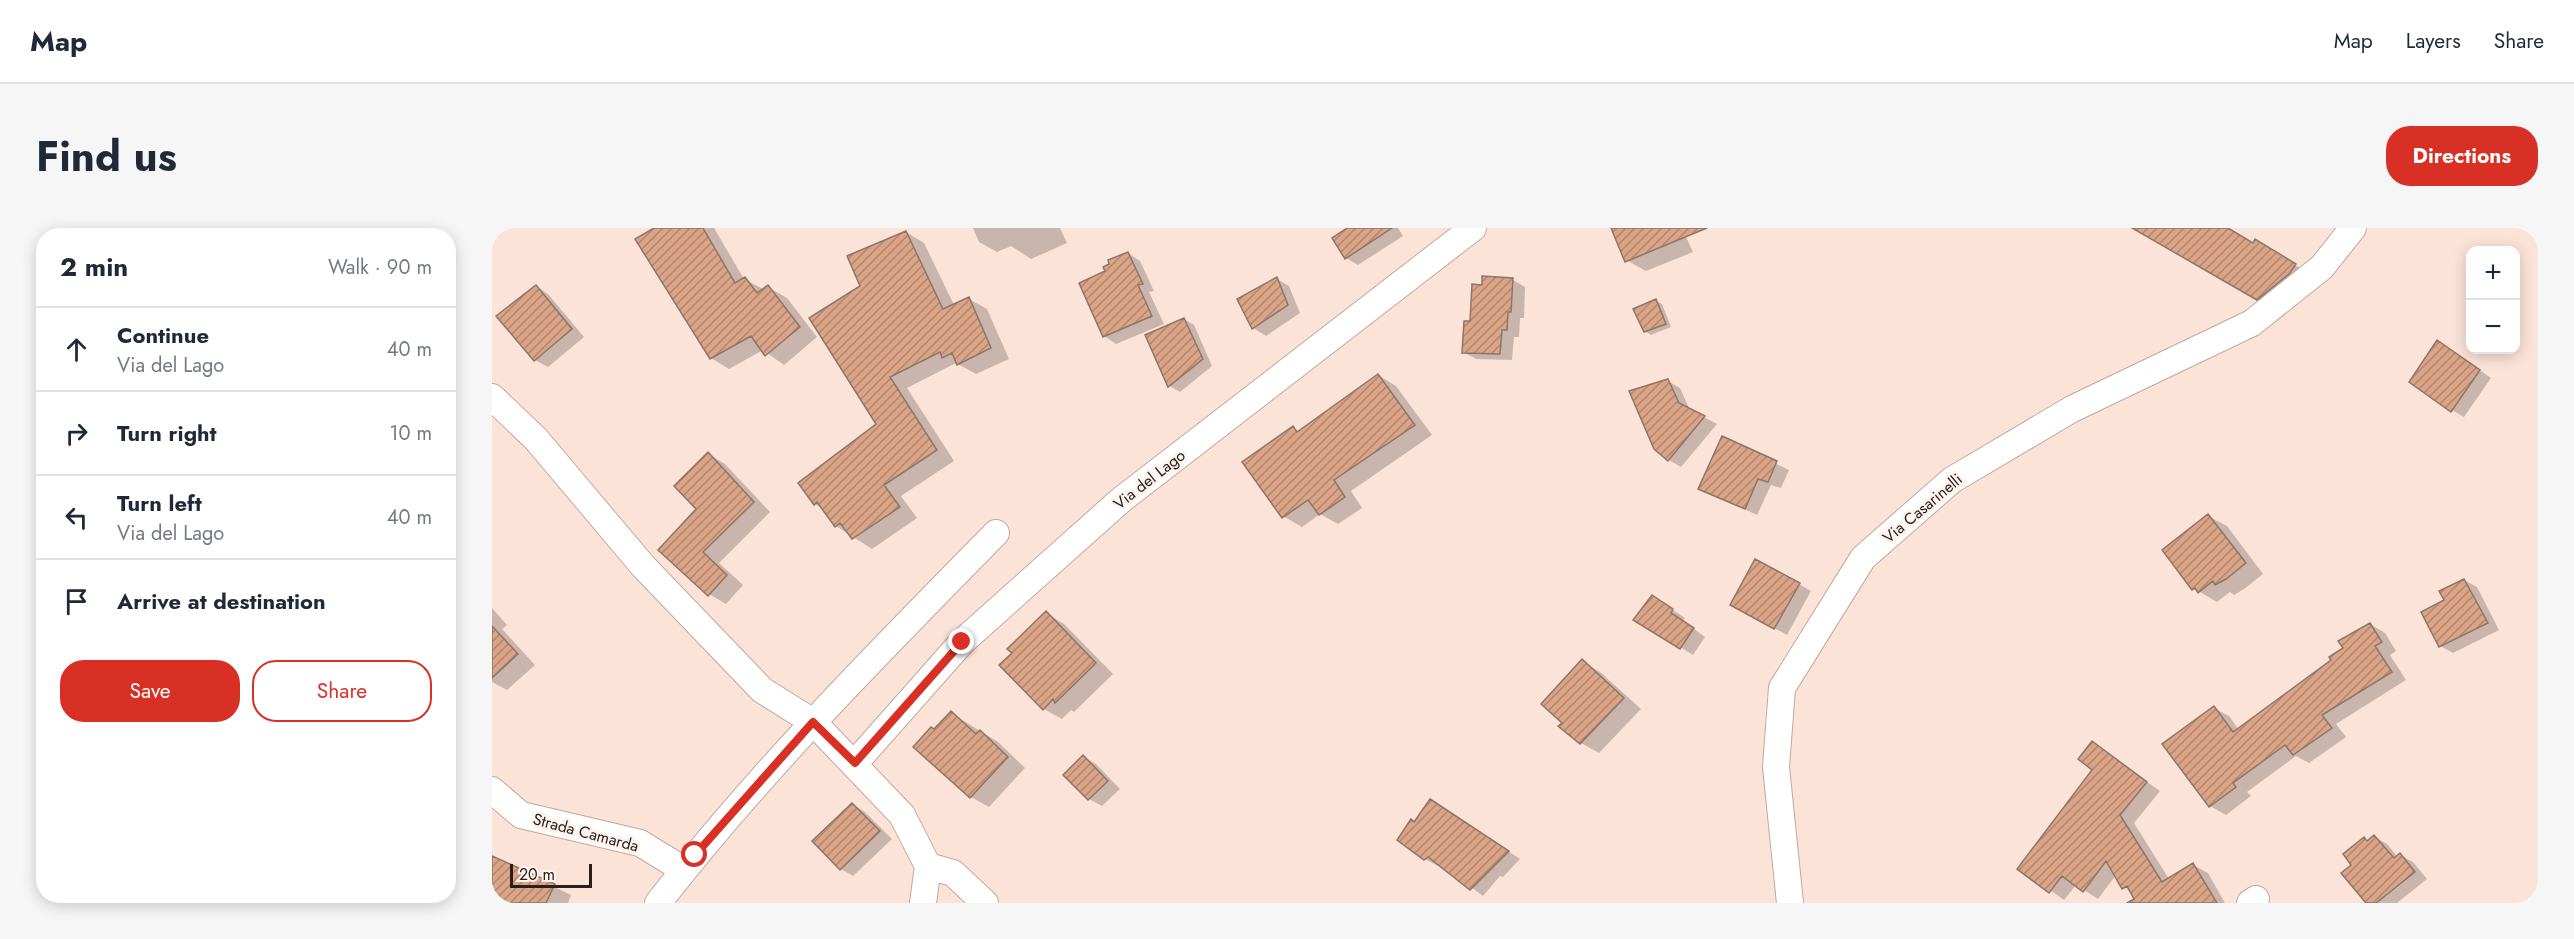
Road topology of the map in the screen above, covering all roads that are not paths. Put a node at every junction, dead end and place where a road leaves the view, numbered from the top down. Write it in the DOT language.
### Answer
graph roads {
  1 [pos="1473,228"];
  2 [pos="2353,228"];
  3 [pos="492,397"];
  4 [pos="996,533"];
  5 [pos="813,722"];
  6 [pos="855,763"];
  7 [pos="492,790"];
  8 [pos="927,866"];
  9 [pos="684,870"];
  10 [pos="658,903"];
  11 [pos="923,903"];
  12 [pos="986,903"];
  13 [pos="1790,903"];
  1 -- 6 [label="street, Via del Lago"];
  2 -- 13 [label="street, Via Casarinelli"];
  3 -- 5 [label="street"];
  4 -- 5 [label="street"];
  5 -- 6 [label="street"];
  5 -- 9 [label="street"];
  6 -- 8 [label="street"];
  7 -- 9 [label="street, Strada Camarda"];
  8 -- 11 [label="street"];
  8 -- 12 [label="street"];
  9 -- 10 [label="street"];
}
